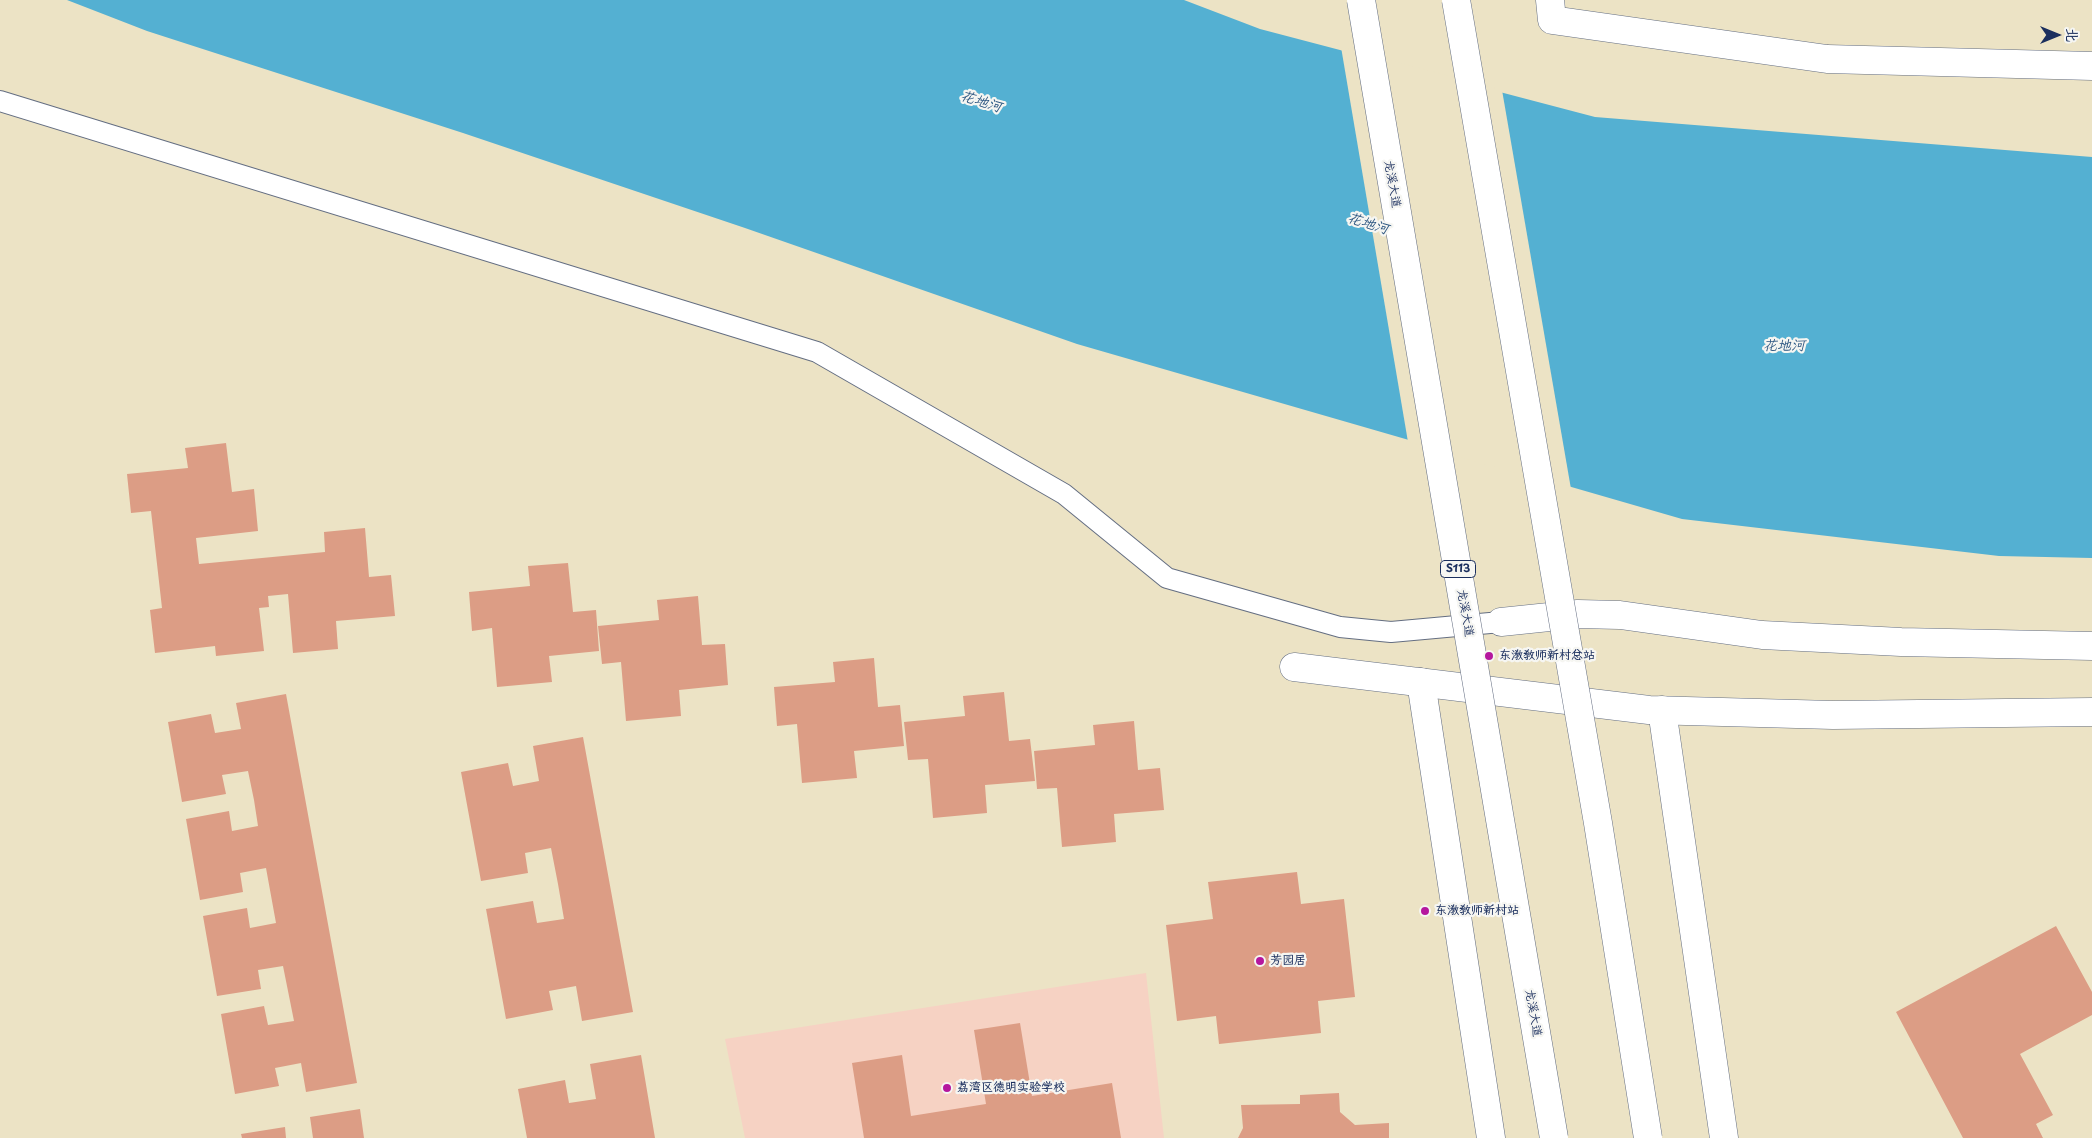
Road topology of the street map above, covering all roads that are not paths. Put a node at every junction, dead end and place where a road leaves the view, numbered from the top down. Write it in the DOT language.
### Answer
graph roads {
  1 [pos="1361,0"];
  2 [pos="1456,0"];
  3 [pos="1550,0"];
  4 [pos="2092,66"];
  5 [pos="0,101"];
  6 [pos="1501,622"];
  7 [pos="2092,646"];
  8 [pos="1294,668"];
  9 [pos="1421,682"];
  10 [pos="1662,710"];
  11 [pos="2092,712"];
  12 [pos="1491,1138"];
  13 [pos="1554,1138"];
  14 [pos="1648,1138"];
  15 [pos="1724,1138"];
  1 -- 13 [label="street, 龙溪大道 / S113, bridge"];
  2 -- 14 [label="street, bridge"];
  3 -- 4 [label="street"];
  5 -- 6 [label="lane"];
  6 -- 7 [label="street"];
  8 -- 9 [label="street"];
  9 -- 10 [label="street"];
  9 -- 12 [label="street"];
  10 -- 11 [label="street"];
  10 -- 15 [label="street"];
}
